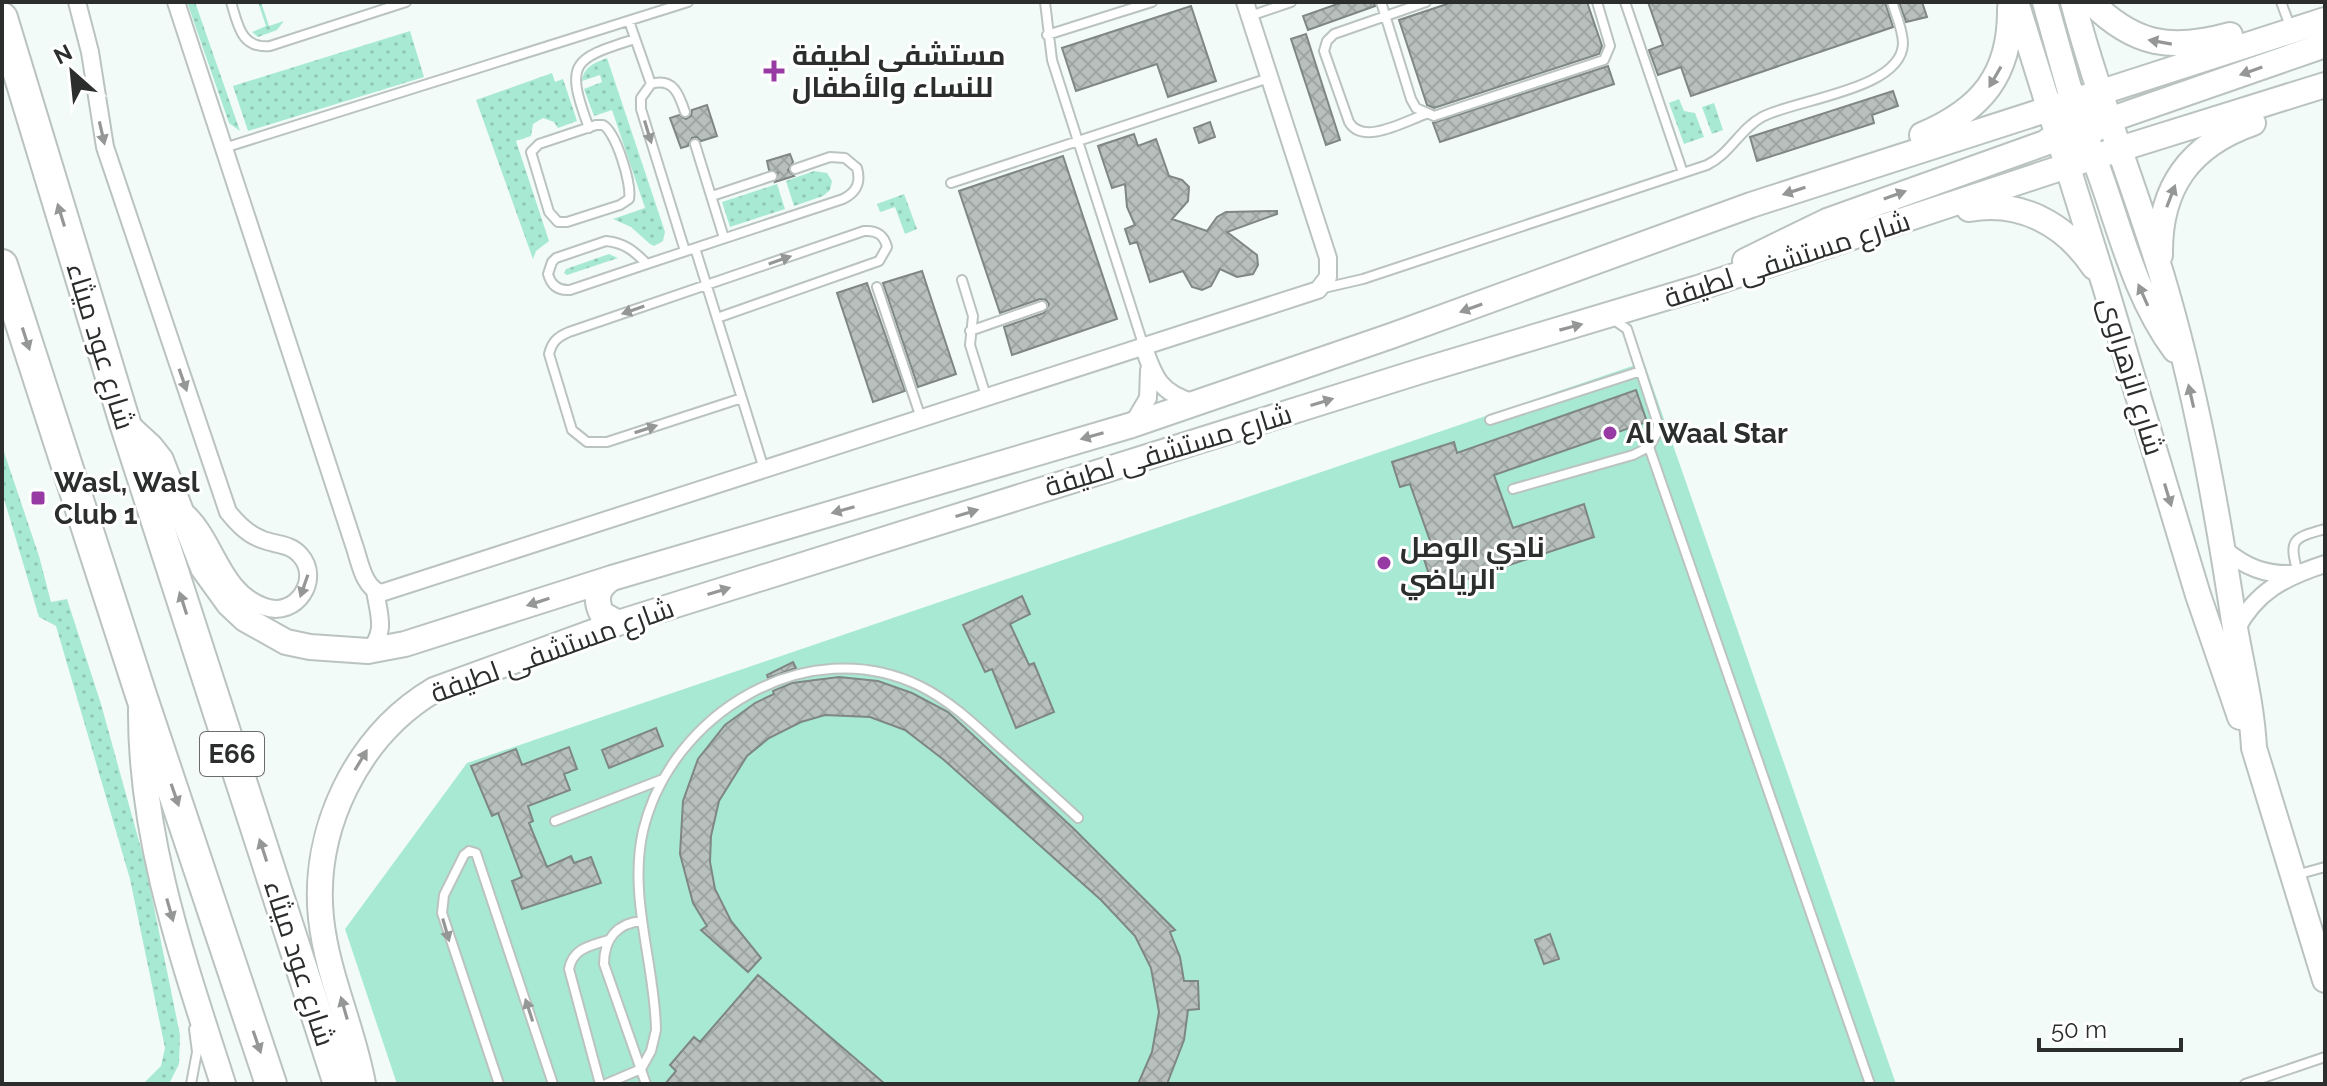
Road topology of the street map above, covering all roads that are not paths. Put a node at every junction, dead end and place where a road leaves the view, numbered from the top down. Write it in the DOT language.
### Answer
graph roads {
  1 [pos="77,2"];
  2 [pos="176,2"];
  3 [pos="231,2"];
  4 [pos="406,2"];
  5 [pos="688,2"];
  6 [pos="1045,2"];
  7 [pos="1152,2"];
  8 [pos="1291,2"];
  9 [pos="1381,2"];
  10 [pos="1426,2"];
  11 [pos="1597,2"];
  12 [pos="1625,2"];
  13 [pos="1892,2"];
  14 [pos="2013,2"];
  15 [pos="2045,2"];
  16 [pos="2073,2"];
  17 [pos="2091,2"];
  18 [pos="2281,2"];
  19 [pos="669,5"];
  20 [pos="1120,7"];
  21 [pos="1248,9"];
  22 [pos="1385,16"];
  23 [pos="2,18"];
  24 [pos="2325,20"];
  25 [pos="629,21"];
  26 [pos="2292,31"];
  27 [pos="1047,35"];
  28 [pos="635,39"];
  29 [pos="2325,45"];
  30 [pos="1270,78"];
  31 [pos="651,84"];
  32 [pos="2319,87"];
  33 [pos="2099,92"];
  34 [pos="2048,110"];
  35 [pos="685,112"];
  36 [pos="1426,114"];
  37 [pos="2084,127"];
  38 [pos="589,128"];
  39 [pos="1076,140"];
  40 [pos="695,144"];
  41 [pos="224,148"];
  42 [pos="2120,150"];
  43 [pos="1868,166"];
  44 [pos="2067,167"];
  45 [pos="795,169"];
  46 [pos="1683,173"];
  47 [pos="772,176"];
  48 [pos="951,183"];
  49 [pos="712,196"];
  50 [pos="1928,213"];
  51 [pos="724,238"];
  52 [pos="690,250"];
  53 [pos="647,264"];
  54 [pos="2,265"];
  55 [pos="2161,272"];
  56 [pos="962,280"];
  57 [pos="706,285"];
  58 [pos="2105,286"];
  59 [pos="877,287"];
  60 [pos="1698,288"];
  61 [pos="1318,290"];
  62 [pos="1042,306"];
  63 [pos="717,318"];
  64 [pos="1624,318"];
  65 [pos="970,331"];
  66 [pos="1143,345"];
  67 [pos="2183,361"];
  68 [pos="1149,364"];
  69 [pos="1641,371"];
  70 [pos="986,396"];
  71 [pos="742,398"];
  72 [pos="1195,403"];
  73 [pos="921,418"];
  74 [pos="1490,420"];
  75 [pos="125,423"];
  76 [pos="1132,425"];
  77 [pos="1649,447"];
  78 [pos="764,470"];
  79 [pos="1513,489"];
  80 [pos="179,505"];
  81 [pos="2325,529"];
  82 [pos="2224,549"];
  83 [pos="2325,564"];
  84 [pos="2296,573"];
  85 [pos="612,578"];
  86 [pos="375,591"];
  87 [pos="618,623"];
  88 [pos="2236,630"];
  89 [pos="368,651"];
  90 [pos="141,695"];
  91 [pos="2254,748"];
  92 [pos="664,779"];
  93 [pos="1078,818"];
  94 [pos="555,821"];
  95 [pos="2325,867"];
  96 [pos="2291,876"];
  97 [pos="642,921"];
  98 [pos="608,940"];
  99 [pos="188,977"];
  100 [pos="2325,980"];
  101 [pos="2325,1057"];
  102 [pos="641,1069"];
  103 [pos="191,1084"];
  104 [pos="223,1084"];
  105 [pos="271,1084"];
  106 [pos="339,1084"];
  107 [pos="363,1084"];
  108 [pos="499,1084"];
  109 [pos="553,1084"];
  110 [pos="603,1084"];
  111 [pos="646,1084"];
  112 [pos="1870,1084"];
  113 [pos="2245,1084"];
  1 -- 80 [label="street, one-way"];
  2 -- 41 [label="street"];
  3 -- 4 [label="lane"];
  5 -- 19 [label="lane"];
  6 -- 27 [label="lane"];
  7 -- 20 [label="lane"];
  8 -- 21 [label="lane"];
  9 -- 22 [label="lane"];
  10 -- 22 [label="lane"];
  11 -- 36 [label="lane"];
  12 -- 46 [label="lane"];
  13 -- 46 [label="lane"];
  14 -- 34 [label="main road"];
  14 -- 43 [label="main road, one-way"];
  15 -- 37 [label="main road"];
  16 -- 33 [label="main road"];
  26 -- 17 [label="main road, one-way"];
  18 -- 26 [label="lane"];
  19 -- 25 [label="lane"];
  20 -- 27 [label="lane"];
  21 -- 30 [label="street"];
  22 -- 36 [label="lane"];
  22 -- 36 [label="lane"];
  75 -- 23 [label="highway, شارع عود ميثاء / E66, one-way"];
  24 -- 26 [label="main road"];
  25 -- 28 [label="lane"];
  25 -- 41 [label="lane"];
  26 -- 33 [label="main road"];
  27 -- 39 [label="lane"];
  28 -- 31 [label="lane"];
  28 -- 38 [label="lane"];
  29 -- 37 [label="main road, one-way"];
  30 -- 39 [label="lane"];
  30 -- 61 [label="street"];
  31 -- 35 [label="lane"];
  31 -- 52 [label="lane, one-way"];
  32 -- 42 [label="main road"];
  55 -- 32 [label="main road, one-way"];
  33 -- 37 [label="main road"];
  34 -- 37 [label="main road"];
  34 -- 43 [label="main road, شارع مستشفى لطيفة"];
  37 -- 42 [label="main road"];
  37 -- 44 [label="main road"];
  60 -- 37 [label="main road, one-way"];
  67 -- 37 [label="main road, one-way"];
  38 -- 38 [label="lane"];
  39 -- 48 [label="lane"];
  39 -- 66 [label="lane"];
  40 -- 49 [label="lane"];
  41 -- 86 [label="street"];
  42 -- 55 [label="main road, شارع الزهراوى"];
  43 -- 72 [label="main road, شارع مستشفى لطيفة, one-way"];
  44 -- 50 [label="main road, شارع مستشفى لطيفة"];
  44 -- 58 [label="main road, شارع الزهراوى"];
  45 -- 51 [label="lane"];
  46 -- 61 [label="lane"];
  47 -- 49 [label="lane"];
  49 -- 51 [label="lane"];
  50 -- 58 [label="main road"];
  50 -- 60 [label="main road, شارع مستشفى لطيفة"];
  51 -- 52 [label="lane"];
  52 -- 53 [label="lane"];
  52 -- 57 [label="lane"];
  53 -- 53 [label="lane"];
  54 -- 90 [label="highway, E66, one-way"];
  55 -- 67 [label="main road, شارع الزهراوى"];
  56 -- 65 [label="lane"];
  57 -- 63 [label="lane"];
  57 -- 63 [label="lane, one-way"];
  57 -- 71 [label="lane, one-way"];
  58 -- 91 [label="main road, شارع الزهراوى, one-way"];
  59 -- 73 [label="lane"];
  60 -- 64 [label="main road, شارع مستشفى لطيفة"];
  61 -- 66 [label="street"];
  62 -- 65 [label="lane"];
  63 -- 71 [label="lane"];
  64 -- 69 [label="lane"];
  87 -- 64 [label="main road, شارع مستشفى لطيفة, one-way"];
  65 -- 70 [label="lane"];
  66 -- 68 [label="street"];
  66 -- 70 [label="street"];
  82 -- 67 [label="main road, شارع الزهراوى, one-way"];
  68 -- 72 [label="street"];
  68 -- 76 [label="street"];
  69 -- 74 [label="lane"];
  69 -- 77 [label="lane"];
  70 -- 73 [label="street"];
  71 -- 78 [label="lane"];
  72 -- 76 [label="main road, شارع مستشفى لطيفة"];
  73 -- 78 [label="street"];
  75 -- 80 [label="main road, شارع مستشفى لطيفة"];
  106 -- 75 [label="highway, شارع عود ميثاء / E66, one-way"];
  76 -- 85 [label="main road, شارع مستشفى لطيفة, one-way"];
  77 -- 79 [label="lane"];
  77 -- 112 [label="lane"];
  78 -- 86 [label="street"];
  80 -- 89 [label="main road, شارع مستشفى لطيفة"];
  81 -- 84 [label="lane"];
  82 -- 84 [label="street"];
  82 -- 88 [label="main road, شارع الزهراوى"];
  83 -- 84 [label="street"];
  84 -- 88 [label="street"];
  85 -- 87 [label="main road"];
  85 -- 89 [label="main road, شارع مستشفى لطيفة, one-way"];
  86 -- 89 [label="street"];
  107 -- 87 [label="main road, شارع مستشفى لطيفة, one-way"];
  88 -- 91 [label="main road, شارع الزهراوى"];
  90 -- 99 [label="main road, one-way"];
  90 -- 105 [label="highway, E66, one-way"];
  91 -- 96 [label="main road, شارع الزهراوى"];
  92 -- 93 [label="lane"];
  92 -- 94 [label="lane"];
  92 -- 97 [label="lane"];
  95 -- 96 [label="lane"];
  96 -- 100 [label="main road, شارع الزهراوى"];
  97 -- 98 [label="lane"];
  97 -- 102 [label="lane"];
  98 -- 102 [label="lane"];
  98 -- 110 [label="lane"];
  99 -- 103 [label="lane"];
  99 -- 104 [label="main road"];
  101 -- 113 [label="lane"];
  102 -- 110 [label="lane"];
  102 -- 111 [label="lane"];
  109 -- 108 [label="lane, one-way"];
}
